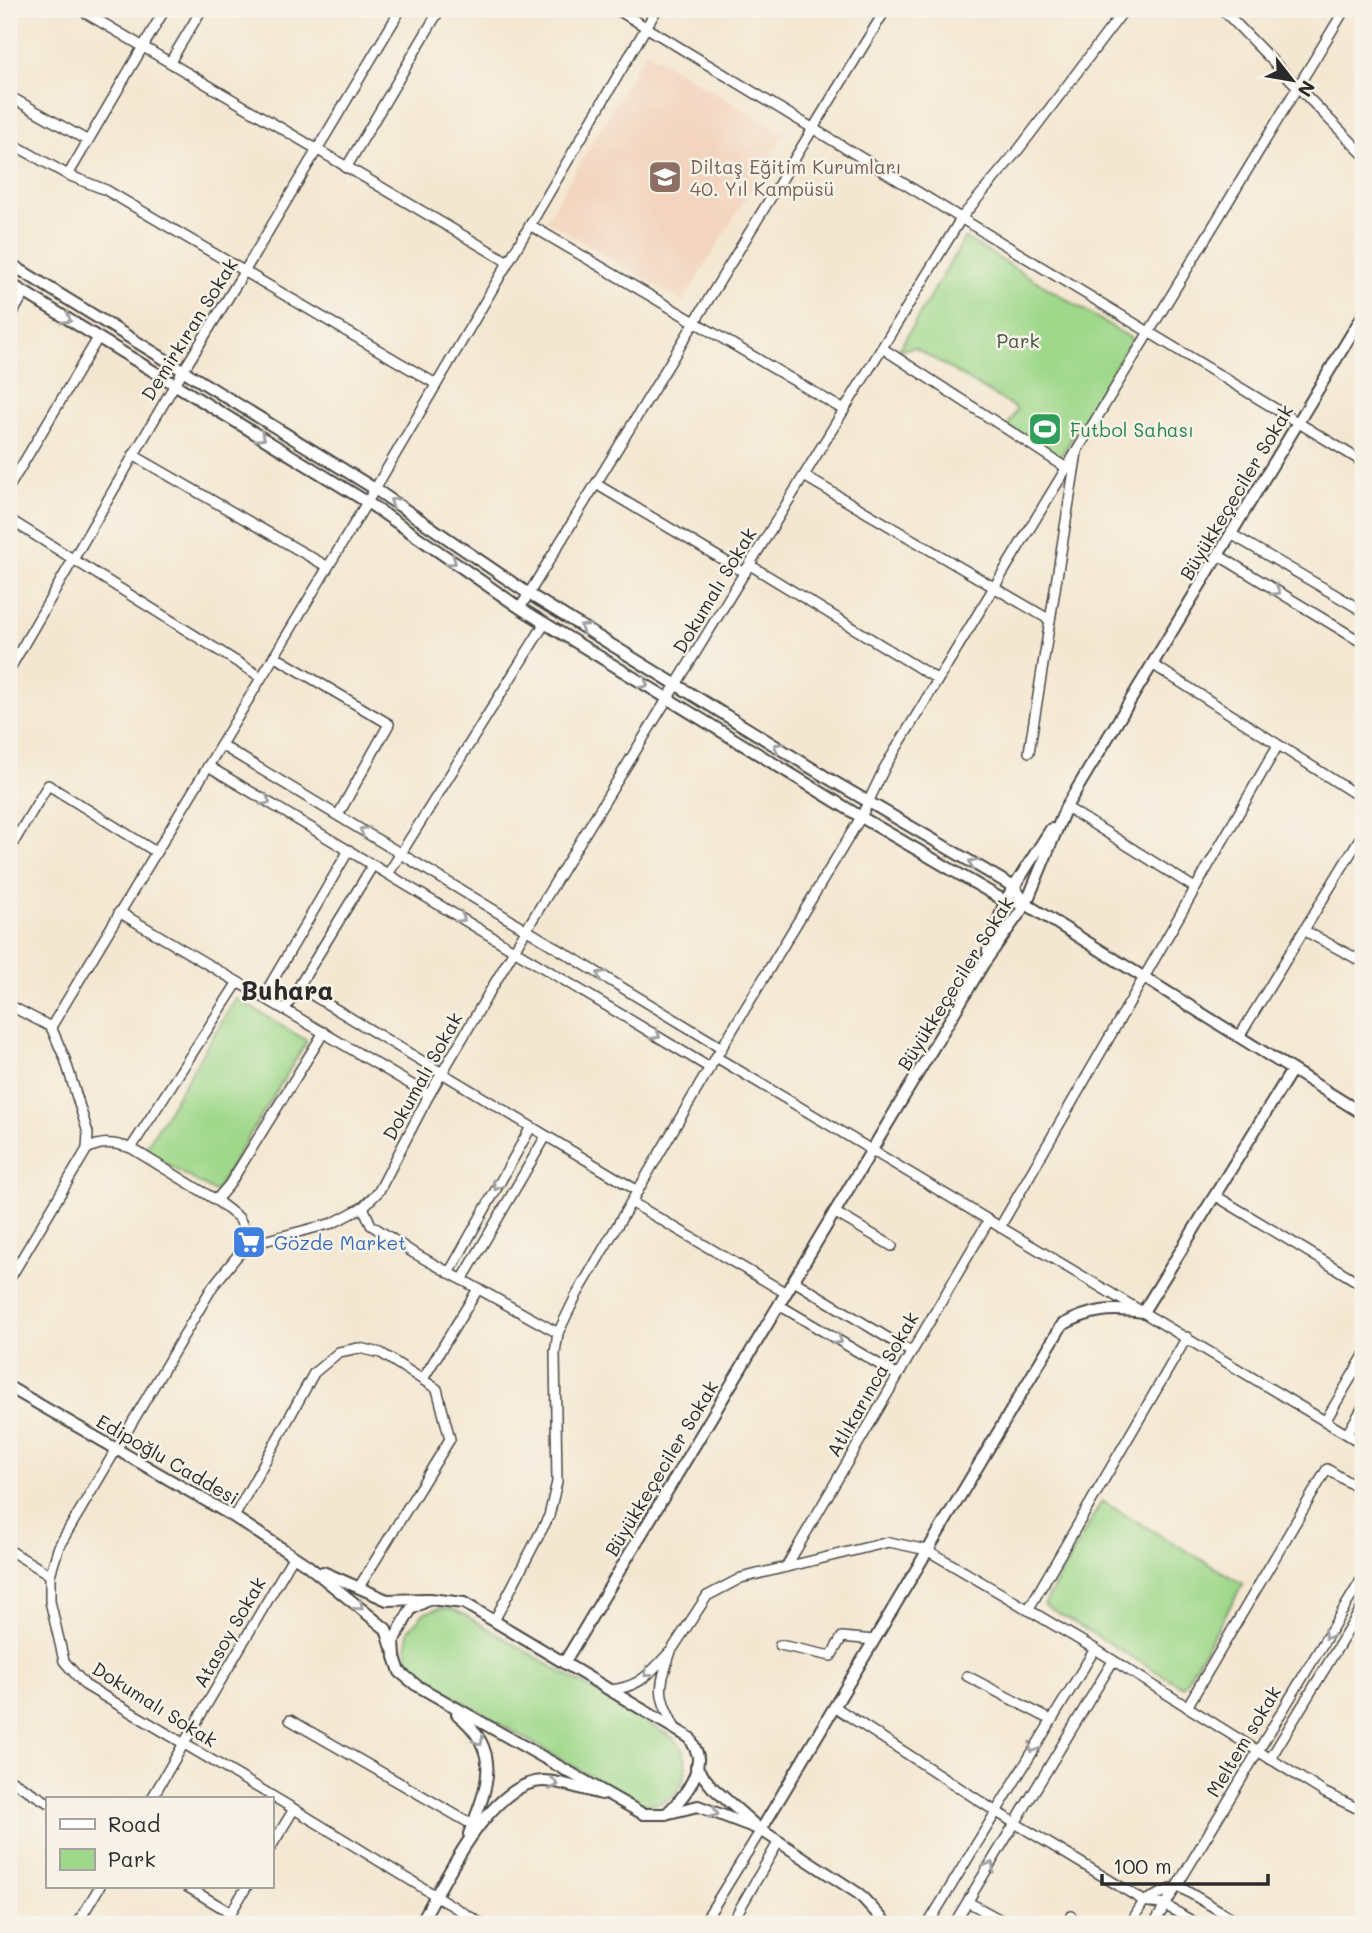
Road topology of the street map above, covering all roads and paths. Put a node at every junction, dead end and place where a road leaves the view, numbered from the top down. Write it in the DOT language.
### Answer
graph roads {
  1 [pos="79,9"];
  2 [pos="165,9"];
  3 [pos="202,9"];
  4 [pos="401,9"];
  5 [pos="440,9"];
  6 [pos="616,9"];
  7 [pos="657,9"];
  8 [pos="886,9"];
  9 [pos="1125,9"];
  10 [pos="1222,9"];
  11 [pos="1345,9"];
  12 [pos="646,27"];
  13 [pos="143,46"];
  14 [pos="170,62"];
  15 [pos="1298,85"];
  16 [pos="9,96"];
  17 [pos="813,128"];
  18 [pos="88,141"];
  19 [pos="9,142"];
  20 [pos="317,151"];
  21 [pos="1363,154"];
  22 [pos="346,167"];
  23 [pos="68,175"];
  24 [pos="962,217"];
  25 [pos="530,225"];
  26 [pos="508,262"];
  27 [pos="9,263"];
  28 [pos="244,272"];
  29 [pos="9,283"];
  30 [pos="24,293"];
  31 [pos="1363,315"];
  32 [pos="9,320"];
  33 [pos="694,322"];
  34 [pos="1149,330"];
  35 [pos="98,338"];
  36 [pos="882,348"];
  37 [pos="183,371"];
  38 [pos="175,384"];
  39 [pos="436,384"];
  40 [pos="844,410"];
  41 [pos="1299,422"];
  42 [pos="1078,447"];
  43 [pos="133,455"];
  44 [pos="1363,462"];
  45 [pos="1065,467"];
  46 [pos="804,476"];
  47 [pos="596,484"];
  48 [pos="9,487"];
  49 [pos="375,489"];
  50 [pos="367,502"];
  51 [pos="9,519"];
  52 [pos="1231,534"];
  53 [pos="1218,555"];
  54 [pos="73,559"];
  55 [pos="328,567"];
  56 [pos="747,569"];
  57 [pos="993,586"];
  58 [pos="529,594"];
  59 [pos="520,608"];
  60 [pos="1363,611"];
  61 [pos="1050,620"];
  62 [pos="545,623"];
  63 [pos="1363,643"];
  64 [pos="274,656"];
  65 [pos="1152,664"];
  66 [pos="9,670"];
  67 [pos="261,677"];
  68 [pos="937,679"];
  69 [pos="676,685"];
  70 [pos="668,698"];
  71 [pos="221,745"];
  72 [pos="1278,745"];
  73 [pos="1029,752"];
  74 [pos="208,766"];
  75 [pos="1363,799"];
  76 [pos="869,802"];
  77 [pos="1066,807"];
  78 [pos="338,815"];
  79 [pos="861,817"];
  80 [pos="9,829"];
  81 [pos="1363,833"];
  82 [pos="18,835"];
  83 [pos="9,850"];
  84 [pos="349,850"];
  85 [pos="156,852"];
  86 [pos="401,854"];
  87 [pos="373,865"];
  88 [pos="388,874"];
  89 [pos="1014,887"];
  90 [pos="1195,888"];
  91 [pos="1005,901"];
  92 [pos="1026,904"];
  93 [pos="119,912"];
  94 [pos="526,930"];
  95 [pos="1305,931"];
  96 [pos="515,950"];
  97 [pos="1363,962"];
  98 [pos="984,963"];
  99 [pos="1144,978"];
  100 [pos="238,982"];
  101 [pos="299,987"];
  102 [pos="263,997"];
  103 [pos="9,1005"];
  104 [pos="285,1009"];
  105 [pos="51,1027"];
  106 [pos="324,1032"];
  107 [pos="1239,1037"];
  108 [pos="722,1048"];
  109 [pos="716,1057"];
  110 [pos="710,1068"];
  111 [pos="1292,1070"];
  112 [pos="443,1073"];
  113 [pos="429,1095"];
  114 [pos="1363,1114"];
  115 [pos="531,1127"];
  116 [pos="546,1136"];
  117 [pos="131,1148"];
  118 [pos="87,1149"];
  119 [pos="871,1151"];
  120 [pos="638,1191"];
  121 [pos="1216,1196"];
  122 [pos="216,1200"];
  123 [pos="632,1202"];
  124 [pos="363,1207"];
  125 [pos="834,1212"];
  126 [pos="989,1220"];
  127 [pos="1000,1227"];
  128 [pos="253,1244"];
  129 [pos="892,1246"];
  130 [pos="449,1273"];
  131 [pos="9,1280"];
  132 [pos="462,1280"];
  133 [pos="793,1281"];
  134 [pos="1363,1285"];
  135 [pos="478,1289"];
  136 [pos="786,1293"];
  137 [pos="779,1305"];
  138 [pos="1143,1312"];
  139 [pos="558,1332"];
  140 [pos="1186,1337"];
  141 [pos="911,1352"];
  142 [pos="1363,1357"];
  143 [pos="897,1375"];
  144 [pos="424,1379"];
  145 [pos="9,1387"];
  146 [pos="1363,1407"];
  147 [pos="1326,1420"];
  148 [pos="1348,1434"];
  149 [pos="1363,1444"];
  150 [pos="117,1451"];
  151 [pos="1363,1491"];
  152 [pos="234,1517"];
  153 [pos="9,1550"];
  154 [pos="927,1550"];
  155 [pos="293,1557"];
  156 [pos="307,1565"];
  157 [pos="786,1567"];
  158 [pos="50,1574"];
  159 [pos="1363,1577"];
  160 [pos="359,1587"];
  161 [pos="430,1599"];
  162 [pos="1363,1606"];
  163 [pos="1028,1610"];
  164 [pos="494,1621"];
  165 [pos="874,1640"];
  166 [pos="780,1645"];
  167 [pos="1095,1648"];
  168 [pos="671,1651"];
  169 [pos="395,1657"];
  170 [pos="1113,1661"];
  171 [pos="564,1663"];
  172 [pos="967,1676"];
  173 [pos="609,1690"];
  174 [pos="431,1693"];
  175 [pos="835,1707"];
  176 [pos="1187,1707"];
  177 [pos="290,1720"];
  178 [pos="1051,1720"];
  179 [pos="676,1730"];
  180 [pos="184,1744"];
  181 [pos="1257,1752"];
  182 [pos="1270,1759"];
  183 [pos="696,1767"];
  184 [pos="9,1779"];
  185 [pos="610,1795"];
  186 [pos="153,1797"];
  187 [pos="46,1801"];
  188 [pos="294,1809"];
  189 [pos="995,1811"];
  190 [pos="1363,1811"];
  191 [pos="666,1814"];
  192 [pos="1016,1822"];
  193 [pos="473,1825"];
  194 [pos="761,1830"];
  195 [pos="779,1841"];
  196 [pos="273,1844"];
  197 [pos="465,1846"];
  198 [pos="1178,1886"];
  199 [pos="99,1888"];
  200 [pos="189,1888"];
  201 [pos="246,1888"];
  202 [pos="436,1896"];
  203 [pos="1144,1900"];
  204 [pos="968,1902"];
  205 [pos="1165,1905"];
  206 [pos="231,1913"];
  207 [pos="78,1924"];
  208 [pos="224,1924"];
  209 [pos="420,1924"];
  210 [pos="482,1924"];
  211 [pos="703,1924"];
  212 [pos="731,1924"];
  213 [pos="887,1924"];
  214 [pos="928,1924"];
  215 [pos="954,1924"];
  216 [pos="1008,1924"];
  217 [pos="1130,1924"];
  218 [pos="1154,1924"];
  219 [pos="1197,1924"];
  220 [pos="1242,1924"];
  1 -- 13 [label="street"];
  2 -- 13 [label="street"];
  3 -- 14 [label="street"];
  4 -- 20 [label="street, Demirkıran Sokak"];
  5 -- 22 [label="street"];
  6 -- 12 [label="street"];
  7 -- 12 [label="street"];
  8 -- 17 [label="street"];
  9 -- 24 [label="street, Dokumalı Sokak"];
  10 -- 15 [label="street"];
  11 -- 15 [label="street"];
  12 -- 17 [label="street"];
  12 -- 25 [label="street"];
  13 -- 14 [label="street"];
  13 -- 18 [label="street"];
  14 -- 20 [label="street"];
  15 -- 21 [label="street"];
  15 -- 34 [label="street"];
  16 -- 18 [label="street"];
  17 -- 24 [label="street"];
  17 -- 33 [label="street"];
  18 -- 23 [label="street"];
  19 -- 23 [label="street"];
  20 -- 22 [label="street"];
  20 -- 28 [label="street, Demirkıran Sokak"];
  22 -- 26 [label="street"];
  23 -- 28 [label="street"];
  24 -- 34 [label="street"];
  24 -- 36 [label="street, Dokumalı Sokak"];
  25 -- 26 [label="street"];
  25 -- 33 [label="street"];
  26 -- 39 [label="street"];
  27 -- 37 [label="street"];
  28 -- 37 [label="street, Demirkıran Sokak"];
  28 -- 39 [label="street"];
  29 -- 30 [label="street"];
  30 -- 32 [label="street"];
  30 -- 35 [label="street, one-way"];
  31 -- 41 [label="street, Büyükkeçeciler Sokak"];
  33 -- 40 [label="street"];
  33 -- 47 [label="street"];
  34 -- 41 [label="street"];
  34 -- 42 [label="street"];
  35 -- 38 [label="street"];
  35 -- 48 [label="street"];
  36 -- 40 [label="street, Dokumalı Sokak"];
  36 -- 45 [label="street"];
  37 -- 38 [label="street, Demirkıran Sokak"];
  37 -- 49 [label="street"];
  38 -- 43 [label="street, Demirkıran Sokak"];
  38 -- 50 [label="street, one-way"];
  39 -- 49 [label="street"];
  40 -- 46 [label="street, Dokumalı Sokak"];
  41 -- 44 [label="street"];
  41 -- 52 [label="street, Büyükkeçeciler Sokak"];
  42 -- 45 [label="street"];
  42 -- 61 [label="street"];
  43 -- 54 [label="street, Demirkıran Sokak"];
  43 -- 55 [label="street"];
  45 -- 57 [label="street"];
  46 -- 56 [label="street, Dokumalı Sokak"];
  46 -- 57 [label="street"];
  47 -- 56 [label="street"];
  47 -- 58 [label="street"];
  49 -- 50 [label="street"];
  58 -- 49 [label="street, one-way"];
  50 -- 55 [label="street"];
  50 -- 59 [label="street, one-way"];
  51 -- 54 [label="street"];
  52 -- 53 [label="street, Büyükkeçeciler Sokak"];
  52 -- 60 [label="street"];
  53 -- 63 [label="street, one-way"];
  53 -- 65 [label="street, Büyükkeçeciler Sokak"];
  54 -- 66 [label="street, Demirkıran Sokak"];
  54 -- 67 [label="street"];
  55 -- 64 [label="street"];
  56 -- 68 [label="street"];
  56 -- 69 [label="street, Dokumalı Sokak"];
  57 -- 61 [label="street"];
  57 -- 68 [label="street"];
  58 -- 59 [label="street"];
  69 -- 58 [label="street, one-way"];
  59 -- 62 [label="street"];
  61 -- 73 [label="street"];
  62 -- 70 [label="street, one-way"];
  62 -- 86 [label="street"];
  64 -- 67 [label="street"];
  64 -- 78 [label="street"];
  65 -- 72 [label="street"];
  65 -- 77 [label="street, Büyükkeçeciler Sokak"];
  67 -- 71 [label="street"];
  68 -- 76 [label="street"];
  69 -- 70 [label="street, Dokumalı Sokak"];
  76 -- 69 [label="street, one-way"];
  70 -- 79 [label="street"];
  70 -- 94 [label="street, Dokumalı Sokak"];
  71 -- 74 [label="street"];
  71 -- 78 [label="street"];
  72 -- 75 [label="street"];
  72 -- 90 [label="street"];
  74 -- 84 [label="street, one-way"];
  74 -- 85 [label="street"];
  76 -- 79 [label="street"];
  89 -- 76 [label="street, one-way"];
  77 -- 89 [label="street"];
  77 -- 90 [label="street"];
  77 -- 92 [label="street, Büyükkeçeciler Sokak"];
  86 -- 78 [label="street, one-way"];
  79 -- 91 [label="street"];
  79 -- 108 [label="street"];
  80 -- 82 [label="street"];
  81 -- 95 [label="street"];
  82 -- 83 [label="street"];
  82 -- 85 [label="street"];
  84 -- 87 [label="street"];
  84 -- 102 [label="street"];
  85 -- 93 [label="street"];
  86 -- 88 [label="street"];
  86 -- 94 [label="street"];
  87 -- 88 [label="street"];
  87 -- 101 [label="street"];
  88 -- 96 [label="street, one-way"];
  89 -- 91 [label="street"];
  89 -- 92 [label="street"];
  90 -- 99 [label="street"];
  91 -- 92 [label="street"];
  91 -- 98 [label="street"];
  92 -- 98 [label="street, Büyükkeçeciler Sokak"];
  92 -- 99 [label="street"];
  93 -- 100 [label="street"];
  93 -- 105 [label="street"];
  94 -- 96 [label="street, Dokumalı Sokak"];
  108 -- 94 [label="street, one-way"];
  95 -- 97 [label="street"];
  95 -- 107 [label="street"];
  96 -- 110 [label="street, one-way"];
  96 -- 112 [label="street, Dokumalı Sokak"];
  98 -- 119 [label="street, Büyükkeçeciler Sokak"];
  99 -- 107 [label="street"];
  99 -- 127 [label="street"];
  100 -- 102 [label="street"];
  100 -- 117 [label="street"];
  101 -- 104 [label="street"];
  101 -- 112 [label="street"];
  102 -- 104 [label="street"];
  103 -- 105 [label="street"];
  104 -- 106 [label="street"];
  105 -- 118 [label="street"];
  106 -- 113 [label="street"];
  106 -- 122 [label="street"];
  107 -- 111 [label="street"];
  108 -- 109 [label="street"];
  109 -- 110 [label="street"];
  109 -- 119 [label="street"];
  110 -- 120 [label="street"];
  111 -- 114 [label="street"];
  111 -- 121 [label="street"];
  112 -- 113 [label="street, Dokumalı Sokak"];
  112 -- 115 [label="street"];
  113 -- 124 [label="street, Dokumalı Sokak"];
  115 -- 116 [label="street"];
  115 -- 130 [label="street, one-way"];
  116 -- 120 [label="street"];
  116 -- 132 [label="street"];
  117 -- 118 [label="street"];
  117 -- 122 [label="street"];
  118 -- 131 [label="street"];
  119 -- 125 [label="street, Büyükkeçeciler Sokak"];
  119 -- 126 [label="street"];
  120 -- 123 [label="street"];
  121 -- 134 [label="street"];
  121 -- 138 [label="street"];
  122 -- 128 [label="street"];
  123 -- 136 [label="street"];
  123 -- 139 [label="street"];
  124 -- 128 [label="street, Dokumalı Sokak"];
  124 -- 130 [label="street"];
  125 -- 129 [label="street"];
  125 -- 133 [label="street, Büyükkeçeciler Sokak"];
  126 -- 127 [label="street"];
  126 -- 141 [label="street, Atlıkarınca Sokak"];
  127 -- 138 [label="street"];
  128 -- 150 [label="street, Dokumalı Sokak"];
  130 -- 132 [label="street"];
  132 -- 135 [label="street"];
  133 -- 136 [label="street, Büyükkeçeciler Sokak"];
  133 -- 141 [label="street"];
  135 -- 139 [label="street"];
  135 -- 144 [label="street"];
  136 -- 137 [label="street, Büyükkeçeciler Sokak"];
  137 -- 143 [label="street, one-way"];
  137 -- 171 [label="street, Büyükkeçeciler Sokak"];
  138 -- 140 [label="street"];
  138 -- 154 [label="street"];
  139 -- 164 [label="street"];
  140 -- 147 [label="street"];
  140 -- 163 [label="street"];
  141 -- 143 [label="street, Atlıkarınca Sokak"];
  142 -- 147 [label="street"];
  143 -- 157 [label="street, Atlıkarınca Sokak"];
  144 -- 152 [label="street"];
  144 -- 160 [label="street"];
  145 -- 150 [label="street, Edipoğlu Caddesi"];
  146 -- 148 [label="street"];
  147 -- 148 [label="street"];
  148 -- 149 [label="street"];
  150 -- 152 [label="street, Edipoğlu Caddesi"];
  150 -- 158 [label="street, Dokumalı Sokak"];
  151 -- 176 [label="street"];
  152 -- 155 [label="street, Edipoğlu Caddesi"];
  153 -- 158 [label="street"];
  154 -- 157 [label="street"];
  154 -- 163 [label="street"];
  154 -- 165 [label="street"];
  155 -- 156 [label="street, Edipoğlu Caddesi"];
  155 -- 180 [label="street, Atasoy Sokak"];
  156 -- 160 [label="street"];
  156 -- 169 [label="street, one-way"];
  157 -- 168 [label="street"];
  158 -- 180 [label="street, Dokumalı Sokak"];
  159 -- 181 [label="street, Meltem sokak, one-way"];
  160 -- 161 [label="street"];
  161 -- 164 [label="street"];
  161 -- 169 [label="street"];
  162 -- 182 [label="street, Meltem sokak"];
  163 -- 167 [label="street"];
  164 -- 171 [label="street"];
  165 -- 166 [label="street"];
  165 -- 175 [label="street"];
  167 -- 170 [label="street"];
  167 -- 178 [label="street"];
  168 -- 173 [label="street, one-way"];
  168 -- 179 [label="street"];
  169 -- 174 [label="street"];
  170 -- 176 [label="street"];
  170 -- 192 [label="street"];
  171 -- 173 [label="street"];
  172 -- 178 [label="street"];
  173 -- 179 [label="street"];
  174 -- 185 [label="street"];
  174 -- 193 [label="street, one-way"];
  175 -- 189 [label="street"];
  175 -- 194 [label="street"];
  176 -- 181 [label="street"];
  177 -- 193 [label="street"];
  178 -- 189 [label="street, one-way"];
  179 -- 183 [label="street"];
  180 -- 186 [label="street, Atasoy Sokak"];
  180 -- 188 [label="street, Dokumalı Sokak"];
  181 -- 182 [label="street"];
  181 -- 198 [label="street, Meltem sokak"];
  182 -- 190 [label="street"];
  183 -- 191 [label="street"];
  183 -- 194 [label="street"];
  184 -- 187 [label="street"];
  185 -- 191 [label="street"];
  197 -- 185 [label="street, one-way"];
  188 -- 196 [label="street"];
  188 -- 202 [label="street, Dokumalı Sokak"];
  189 -- 192 [label="street"];
  189 -- 214 [label="street"];
  191 -- 194 [label="street, one-way"];
  192 -- 203 [label="street"];
  204 -- 192 [label="street, one-way"];
  193 -- 197 [label="street"];
  194 -- 195 [label="street"];
  194 -- 211 [label="street"];
  195 -- 212 [label="street"];
  195 -- 213 [label="street"];
  197 -- 202 [label="street"];
  198 -- 203 [label="street"];
  198 -- 205 [label="street, Meltem sokak"];
  198 -- 220 [label="street"];
  199 -- 207 [label="street"];
  200 -- 206 [label="street"];
  201 -- 206 [label="street"];
  202 -- 209 [label="street"];
  202 -- 210 [label="street, Dokumalı Sokak"];
  203 -- 205 [label="street"];
  203 -- 217 [label="street"];
  204 -- 215 [label="street"];
  204 -- 216 [label="street"];
  205 -- 218 [label="street, Meltem sokak"];
  205 -- 219 [label="street"];
  206 -- 208 [label="street"];
}
